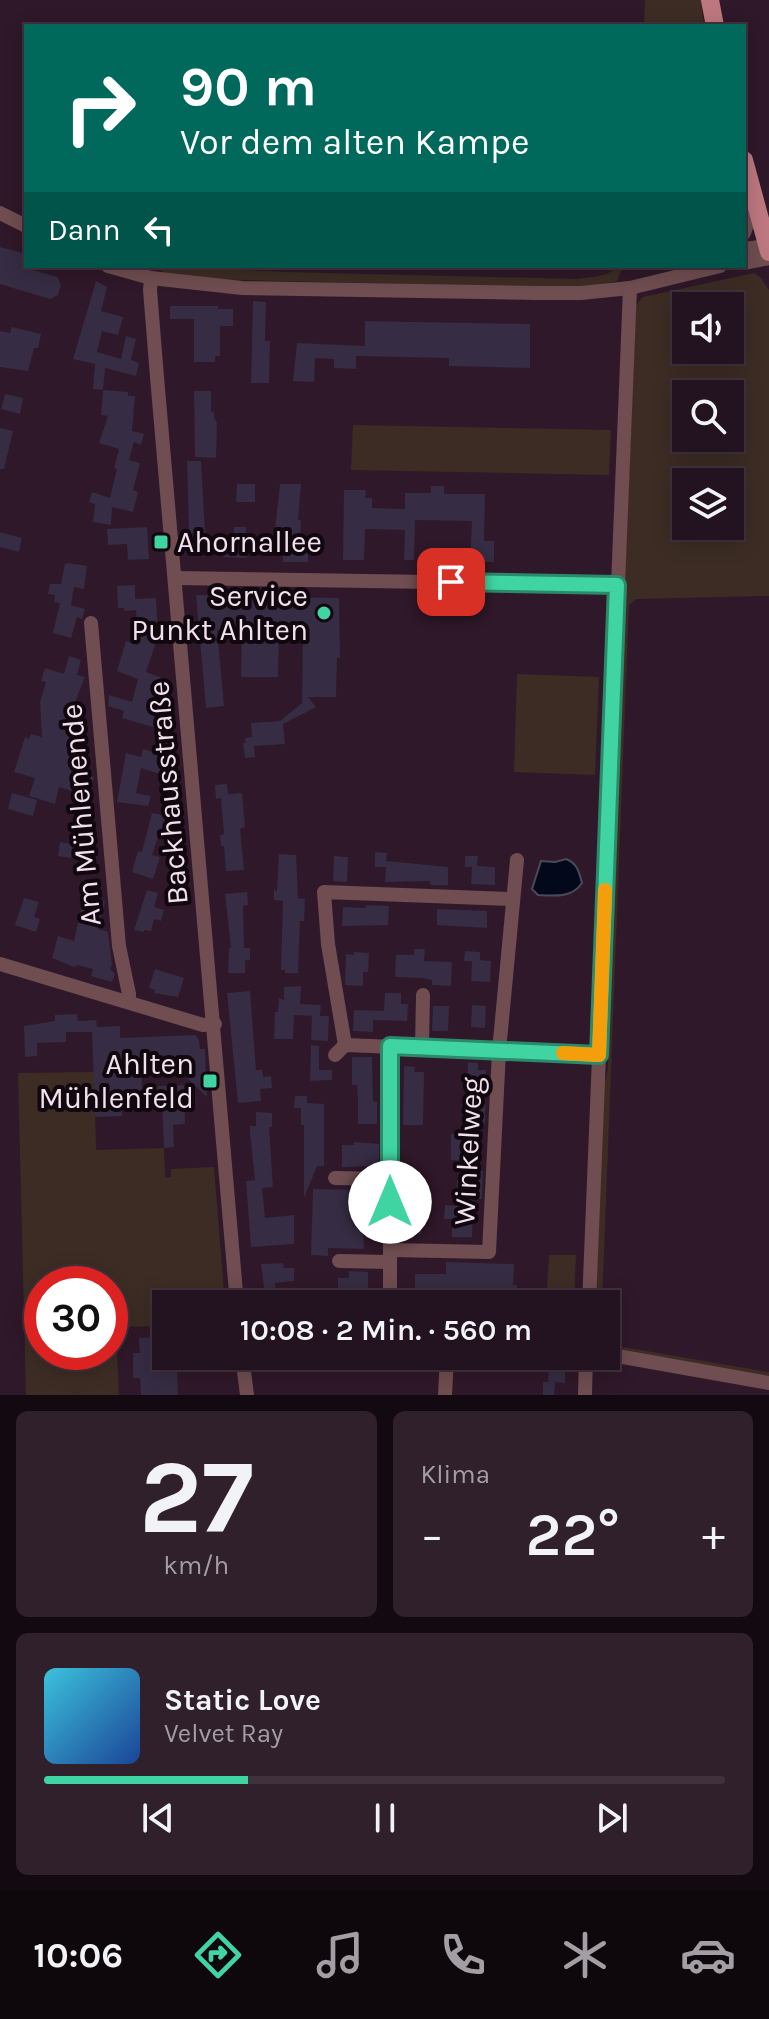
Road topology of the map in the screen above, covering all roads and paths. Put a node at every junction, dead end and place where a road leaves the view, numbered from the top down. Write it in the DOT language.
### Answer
graph roads {
  1 [pos="710,0"];
  2 [pos="715,24"];
  3 [pos="746,167"];
  4 [pos="755,201"];
  5 [pos="0,213"];
  6 [pos="24,225"];
  7 [pos="746,227"];
  8 [pos="746,249"];
  9 [pos="768,252"];
  10 [pos="746,262"];
  11 [pos="115,268"];
  12 [pos="702,268"];
  13 [pos="151,278"];
  14 [pos="630,288"];
  15 [pos="175,578"];
  16 [pos="617,585"];
  17 [pos="91,623"];
  18 [pos="517,860"];
  19 [pos="513,899"];
  20 [pos="0,964"];
  21 [pos="423,995"];
  22 [pos="129,1002"];
  23 [pos="215,1024"];
  24 [pos="390,1046"];
  25 [pos="422,1047"];
  26 [pos="499,1051"];
  27 [pos="599,1055"];
  28 [pos="335,1178"];
  29 [pos="390,1179"];
  30 [pos="390,1256"];
  31 [pos="339,1261"];
  32 [pos="236,1290"];
  33 [pos="390,1290"];
  34 [pos="590,1290"];
  35 [pos="620,1356"];
  36 [pos="244,1370"];
  37 [pos="446,1370"];
  38 [pos="586,1370"];
  39 [pos="769,1383"];
  40 [pos="247,1395"];
  41 [pos="445,1395"];
  42 [pos="585,1395"];
  1 -- 2 [label="main road"];
  3 -- 4 [label="main road"];
  4 -- 7 [label="street"];
  4 -- 9 [label="main road"];
  5 -- 6 [label="street"];
  8 -- 9 [label="street"];
  9 -- 10 [label="street"];
  11 -- 13 [label="street"];
  12 -- 14 [label="street"];
  13 -- 14 [label="street"];
  13 -- 15 [label="street, Backhausstraße"];
  14 -- 16 [label="street"];
  15 -- 16 [label="street"];
  15 -- 23 [label="street, Backhausstraße"];
  16 -- 27 [label="street"];
  17 -- 22 [label="street, Am Mühlenende"];
  18 -- 19 [label="street"];
  19 -- 24 [label="street"];
  19 -- 26 [label="street"];
  20 -- 22 [label="street"];
  21 -- 25 [label="street"];
  22 -- 23 [label="street"];
  23 -- 32 [label="street, Backhausstraße"];
  24 -- 25 [label="street"];
  24 -- 29 [label="street"];
  25 -- 26 [label="street"];
  26 -- 27 [label="street"];
  26 -- 30 [label="street, Winkelweg"];
  27 -- 34 [label="street"];
  28 -- 29 [label="street"];
  29 -- 30 [label="street"];
  30 -- 31 [label="street"];
  30 -- 33 [label="street"];
  35 -- 39 [label="street"];
  36 -- 40 [label="street"];
  37 -- 41 [label="street"];
  38 -- 42 [label="street"];
}
